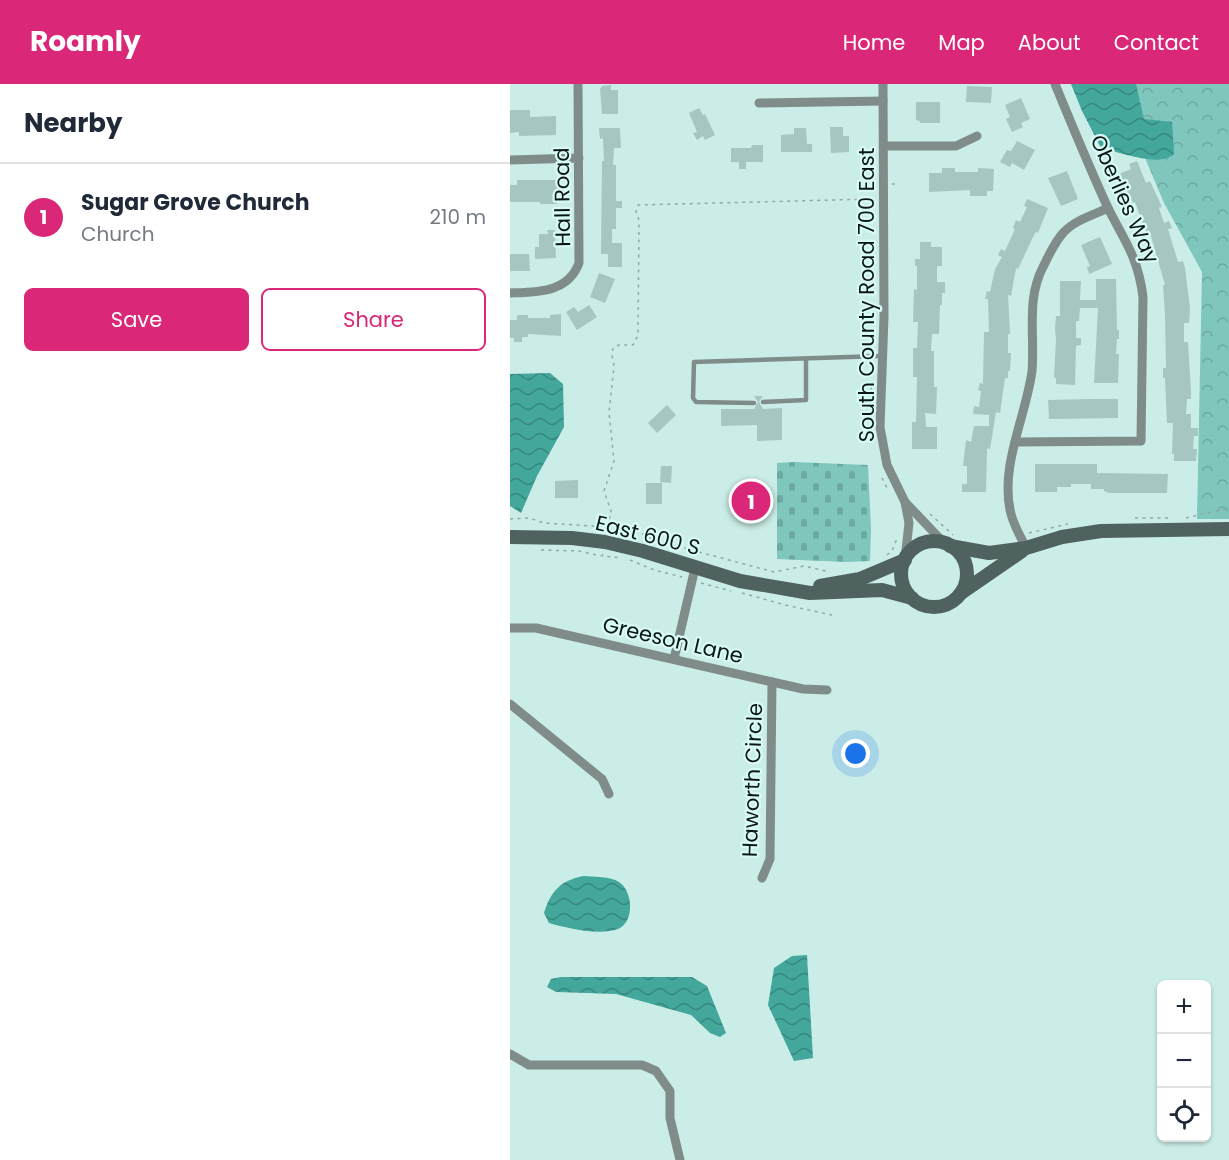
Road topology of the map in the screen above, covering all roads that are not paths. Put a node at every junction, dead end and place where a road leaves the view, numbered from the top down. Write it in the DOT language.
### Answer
graph roads {
  1 [pos="578,84"];
  2 [pos="883,84"];
  3 [pos="1055,84"];
  4 [pos="883,101"];
  5 [pos="759,103"];
  6 [pos="977,136"];
  7 [pos="884,146"];
  8 [pos="579,158"];
  9 [pos="510,160"];
  10 [pos="1108,208"];
  11 [pos="510,293"];
  12 [pos="881,357"];
  13 [pos="806,358"];
  14 [pos="754,402"];
  15 [pos="763,402"];
  16 [pos="1015,441"];
  17 [pos="905,502"];
  18 [pos="1229,530"];
  19 [pos="510,537"];
  20 [pos="951,542"];
  21 [pos="1023,542"];
  22 [pos="905,559"];
  23 [pos="695,568"];
  24 [pos="773,587"];
  25 [pos="961,593"];
  26 [pos="912,598"];
  27 [pos="510,628"];
  28 [pos="674,659"];
  29 [pos="772,682"];
  30 [pos="827,690"];
  31 [pos="510,704"];
  32 [pos="609,794"];
  33 [pos="762,878"];
  34 [pos="510,1054"];
  35 [pos="680,1160"];
  1 -- 8 [label="street, Hall Road"];
  2 -- 4 [label="street, South County Road 700 East"];
  3 -- 10 [label="street, Oberlies Way"];
  4 -- 5 [label="street"];
  4 -- 7 [label="street, South County Road 700 East"];
  6 -- 7 [label="street"];
  7 -- 12 [label="street, South County Road 700 East"];
  8 -- 9 [label="street"];
  8 -- 11 [label="street, Hall Road"];
  10 -- 16 [label="street"];
  10 -- 16 [label="street, Oberlies Way"];
  12 -- 13 [label="lane"];
  12 -- 17 [label="street, South County Road 700 East"];
  13 -- 14 [label="lane"];
  13 -- 15 [label="lane"];
  16 -- 21 [label="street"];
  17 -- 20 [label="street, South County Road 700 East"];
  17 -- 22 [label="street, South County Road 700 East"];
  18 -- 21 [label="street"];
  19 -- 23 [label="street, East 600 S"];
  20 -- 21 [label="street"];
  20 -- 22 [label="street"];
  20 -- 25 [label="street"];
  21 -- 25 [label="street"];
  22 -- 24 [label="street"];
  22 -- 26 [label="street"];
  23 -- 24 [label="street, East 600 S"];
  23 -- 28 [label="street"];
  24 -- 26 [label="street"];
  25 -- 26 [label="street"];
  27 -- 28 [label="street, Greeson Lane"];
  28 -- 29 [label="street, Greeson Lane"];
  29 -- 30 [label="street, Greeson Lane"];
  29 -- 33 [label="street, Haworth Circle"];
  31 -- 32 [label="street"];
  34 -- 35 [label="street"];
}
